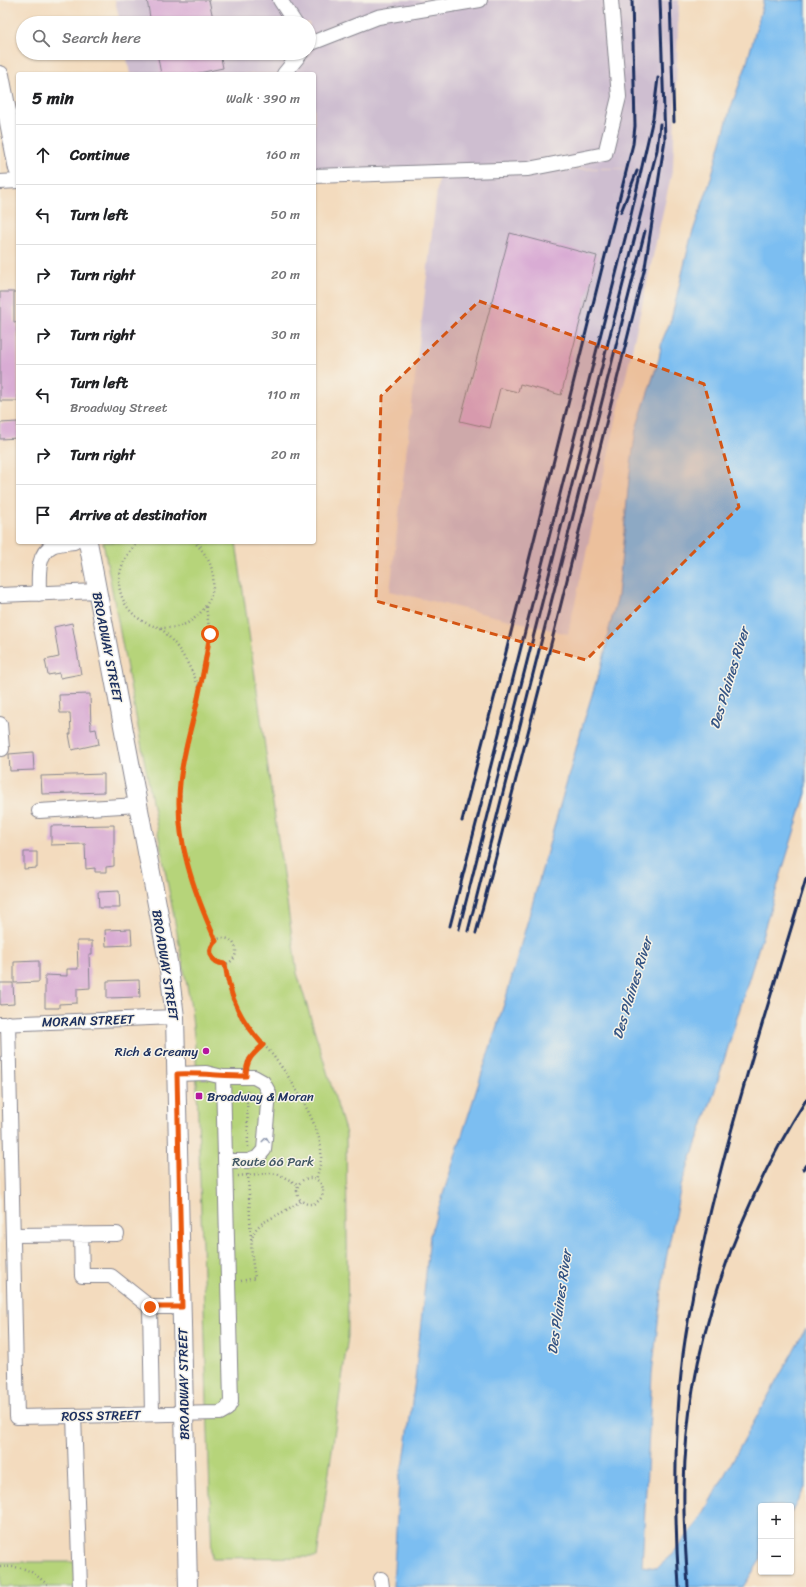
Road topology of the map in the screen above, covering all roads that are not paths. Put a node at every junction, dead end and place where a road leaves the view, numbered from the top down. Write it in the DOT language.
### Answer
graph roads {
  1 [pos="280,0"];
  2 [pos="480,0"];
  3 [pos="611,0"];
  4 [pos="448,3"];
  5 [pos="290,16"];
  6 [pos="316,41"];
  7 [pos="295,60"];
  8 [pos="286,72"];
  9 [pos="0,75"];
  10 [pos="16,159"];
  11 [pos="316,176"];
  12 [pos="16,181"];
  13 [pos="0,182"];
  14 [pos="63,544"];
  15 [pos="88,544"];
  16 [pos="98,591"];
  17 [pos="39,594"];
  18 [pos="0,595"];
  19 [pos="0,724"];
  20 [pos="2,749"];
  21 [pos="138,805"];
  22 [pos="39,812"];
  23 [pos="175,1017"];
  24 [pos="4,1023"];
  25 [pos="177,1074"];
  26 [pos="223,1076"];
  27 [pos="225,1162"];
  28 [pos="81,1234"];
  29 [pos="117,1234"];
  30 [pos="14,1235"];
  31 [pos="150,1307"];
  32 [pos="182,1307"];
  33 [pos="152,1414"];
  34 [pos="184,1414"];
  35 [pos="74,1416"];
  36 [pos="80,1587"];
  37 [pos="188,1587"];
  1 -- 5 [label="street"];
  2 -- 4 [label="street"];
  3 -- 11 [label="street"];
  4 -- 6 [label="street"];
  7 -- 8 [label="street"];
  9 -- 10 [label="main road"];
  12 -- 13 [label="street"];
  14 -- 17 [label="street"];
  15 -- 16 [label="main road, BROADWAY STREET"];
  16 -- 17 [label="street"];
  16 -- 21 [label="main road, BROADWAY STREET"];
  17 -- 18 [label="street"];
  19 -- 20 [label="street"];
  21 -- 22 [label="street"];
  21 -- 23 [label="main road, BROADWAY STREET"];
  23 -- 24 [label="street, MORAN STREET"];
  23 -- 25 [label="main road, BROADWAY STREET"];
  24 -- 30 [label="street"];
  25 -- 26 [label="street"];
  25 -- 32 [label="main road, BROADWAY STREET"];
  26 -- 27 [label="street, ROSS STREET"];
  27 -- 26 [label="street, one-way"];
  27 -- 34 [label="street, ROSS STREET"];
  28 -- 29 [label="street"];
  28 -- 30 [label="street"];
  28 -- 31 [label="street"];
  30 -- 35 [label="street, ROSS STREET"];
  31 -- 32 [label="street"];
  31 -- 33 [label="street"];
  32 -- 34 [label="main road, BROADWAY STREET"];
  33 -- 34 [label="street, ROSS STREET"];
  33 -- 35 [label="street, ROSS STREET"];
  34 -- 37 [label="main road, BROADWAY STREET"];
  35 -- 36 [label="street"];
}
